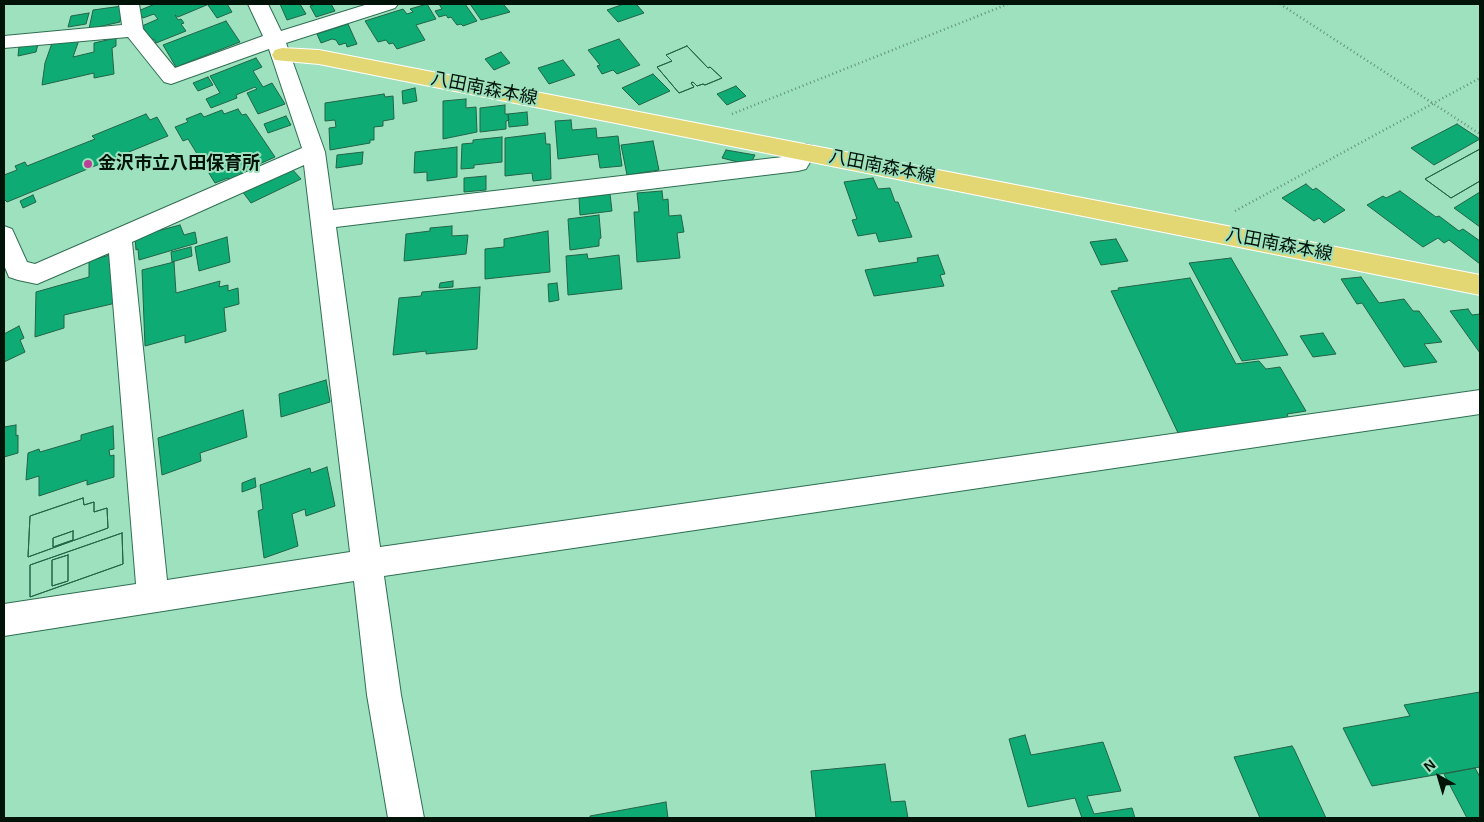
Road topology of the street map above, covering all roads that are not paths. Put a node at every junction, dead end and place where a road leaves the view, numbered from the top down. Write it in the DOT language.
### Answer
graph roads {
  1 [pos="129,4"];
  2 [pos="258,4"];
  3 [pos="388,4"];
  4 [pos="133,30"];
  5 [pos="4,42"];
  6 [pos="279,47"];
  7 [pos="314,152"];
  8 [pos="804,152"];
  9 [pos="322,220"];
  10 [pos="4,235"];
  11 [pos="120,238"];
  12 [pos="1480,285"];
  13 [pos="1480,402"];
  14 [pos="367,564"];
  15 [pos="153,597"];
  16 [pos="4,620"];
  17 [pos="406,818"];
  1 -- 4 [label="street"];
  2 -- 6 [label="street"];
  3 -- 6 [label="street"];
  4 -- 5 [label="street"];
  4 -- 6 [label="street"];
  6 -- 7 [label="street"];
  6 -- 8 [label="main road, 八田南森本線"];
  7 -- 9 [label="street"];
  7 -- 11 [label="street"];
  8 -- 9 [label="street"];
  8 -- 12 [label="main road, 八田南森本線"];
  9 -- 14 [label="street"];
  10 -- 11 [label="street"];
  11 -- 15 [label="street"];
  13 -- 14 [label="street"];
  14 -- 15 [label="street"];
  14 -- 17 [label="street"];
  15 -- 16 [label="street"];
}
